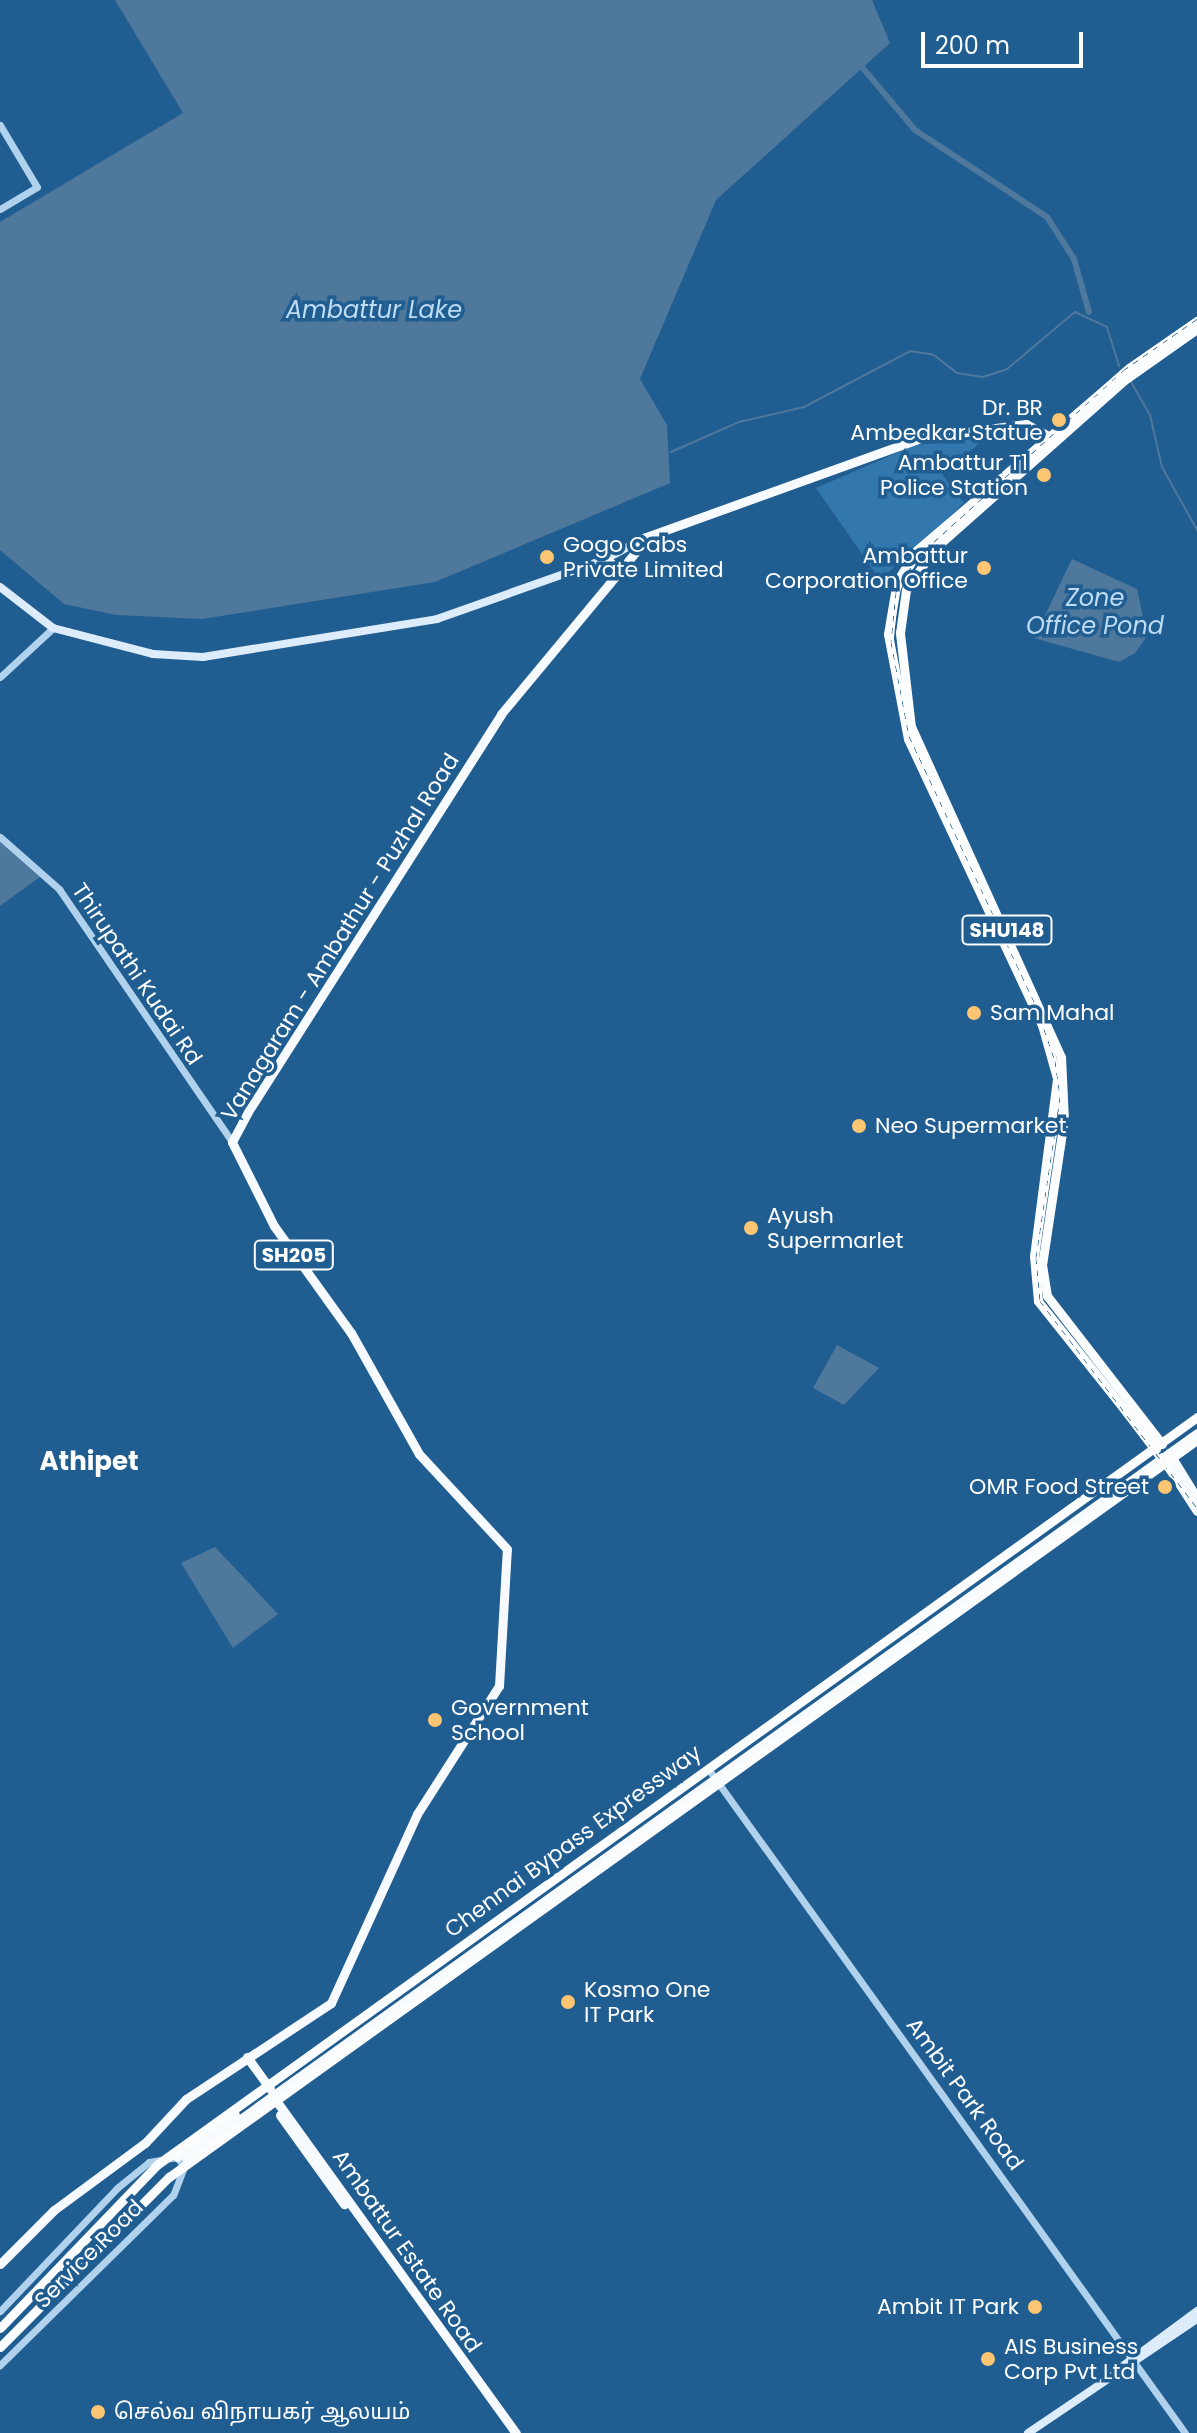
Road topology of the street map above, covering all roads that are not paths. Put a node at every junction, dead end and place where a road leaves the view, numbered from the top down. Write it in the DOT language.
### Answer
graph roads {
  1 [pos="0,125"];
  2 [pos="0,209"];
  3 [pos="1197,321"];
  4 [pos="1197,329"];
  5 [pos="1132,370"];
  6 [pos="1047,441"];
  7 [pos="649,536"];
  8 [pos="606,559"];
  9 [pos="620,570"];
  10 [pos="0,587"];
  11 [pos="53,628"];
  12 [pos="0,677"];
  13 [pos="0,837"];
  14 [pos="232,1142"];
  15 [pos="1197,1419"];
  16 [pos="1197,1433"];
  17 [pos="1197,1440"];
  18 [pos="1162,1450"];
  19 [pos="1197,1498"];
  20 [pos="1197,1511"];
  21 [pos="712,1773"];
  22 [pos="247,2057"];
  23 [pos="268,2093"];
  24 [pos="179,2160"];
  25 [pos="0,2264"];
  26 [pos="0,2311"];
  27 [pos="1197,2311"];
  28 [pos="1197,2319"];
  29 [pos="0,2328"];
  30 [pos="0,2347"];
  31 [pos="1134,2360"];
  32 [pos="0,2365"];
  33 [pos="513,2433"];
  34 [pos="1028,2433"];
  35 [pos="1185,2433"];
  1 -- 2 [label="street"];
  3 -- 5 [label="highway, SHU148"];
  4 -- 5 [label="highway, SHU148"];
  5 -- 6 [label="highway, SHU148"];
  6 -- 7 [label="main road, Vanagaram - Ambathur - Puzhal Road"];
  6 -- 18 [label="highway, SHU148"];
  7 -- 8 [label="main road"];
  7 -- 9 [label="main road, Vanagaram - Ambathur - Puzhal Road"];
  8 -- 9 [label="main road"];
  8 -- 11 [label="main road"];
  9 -- 14 [label="main road, Vanagaram - Ambathur - Puzhal Road"];
  10 -- 11 [label="main road"];
  11 -- 12 [label="street"];
  13 -- 14 [label="street, Thirupathi Kudai Rd"];
  14 -- 22 [label="main road, Vanagaram - Ambathur - Puzhal Road / SH205"];
  15 -- 18 [label="main road"];
  15 -- 29 [label="highway, Chennai Bypass Expressway, bridge"];
  16 -- 18 [label="main road"];
  17 -- 30 [label="highway, Chennai Bypass Expressway, bridge"];
  18 -- 19 [label="main road, SHU148"];
  18 -- 20 [label="main road, SHU148"];
  18 -- 21 [label="main road"];
  21 -- 23 [label="main road"];
  21 -- 31 [label="street, Ambit Park Road"];
  22 -- 23 [label="main road, Ambattur Estate Road"];
  22 -- 25 [label="main road, Vanagaram - Ambathur - Puzhal Road / SH205"];
  23 -- 24 [label="main road"];
  23 -- 33 [label="main road, Ambattur Estate Road"];
  24 -- 26 [label="street"];
  24 -- 32 [label="street, Service Road"];
  27 -- 31 [label="main road"];
  28 -- 31 [label="main road"];
  31 -- 34 [label="main road"];
  31 -- 35 [label="street, Ambit Park Road"];
}
